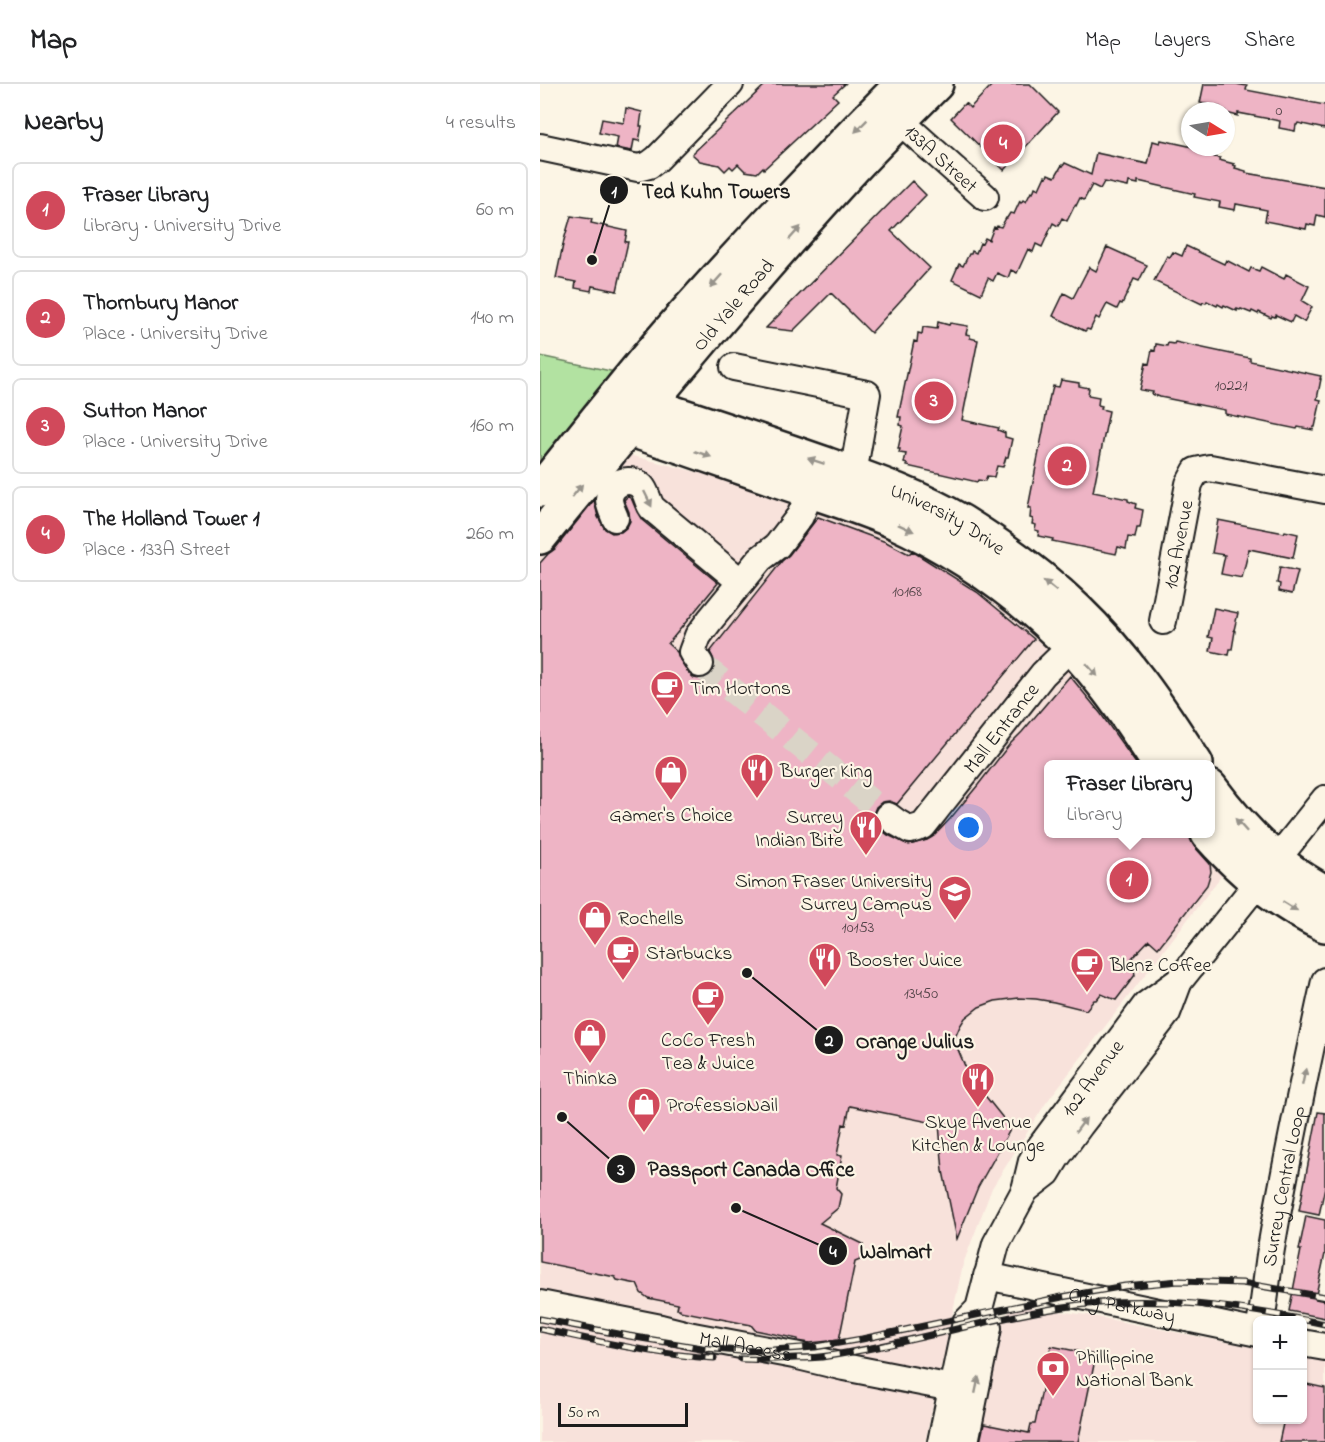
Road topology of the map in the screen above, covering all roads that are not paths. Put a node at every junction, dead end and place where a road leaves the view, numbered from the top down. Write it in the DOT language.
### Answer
graph roads {
  1 [pos="730,84"];
  2 [pos="902,84"];
  3 [pos="909,84"];
  4 [pos="936,84"];
  5 [pos="900,121"];
  6 [pos="540,147"];
  7 [pos="985,197"];
  8 [pos="734,367"];
  9 [pos="623,412"];
  10 [pos="853,474"];
  11 [pos="540,490"];
  12 [pos="1325,490"];
  13 [pos="811,491"];
  14 [pos="910,496"];
  15 [pos="615,518"];
  16 [pos="540,537"];
  17 [pos="741,582"];
  18 [pos="1163,621"];
  19 [pos="1082,636"];
  20 [pos="700,664"];
  21 [pos="1157,760"];
  22 [pos="1193,760"];
  23 [pos="1215,793"];
  24 [pos="1325,799"];
  25 [pos="888,816"];
  26 [pos="1214,838"];
  27 [pos="1267,871"];
  28 [pos="1325,892"];
  29 [pos="1325,925"];
  30 [pos="1325,981"];
  31 [pos="987,1276"];
  32 [pos="540,1304"];
  33 [pos="979,1309"];
  34 [pos="1261,1316"];
  35 [pos="1253,1332"];
  36 [pos="1307,1344"];
  37 [pos="1325,1347"];
  38 [pos="952,1388"];
  39 [pos="941,1442"];
  40 [pos="966,1442"];
  1 -- 6 [label="street"];
  2 -- 9 [label="main road, Old Yale Road, one-way"];
  3 -- 5 [label="street, 133A Street"];
  4 -- 5 [label="main road, Old Yale Road"];
  5 -- 7 [label="street, 133A Street"];
  9 -- 5 [label="main road, Old Yale Road, one-way"];
  8 -- 10 [label="street"];
  10 -- 9 [label="main road, University Drive, one-way"];
  9 -- 11 [label="main road, Old Yale Road"];
  9 -- 13 [label="main road, University Drive, one-way"];
  16 -- 9 [label="main road, Old Yale Road, one-way"];
  10 -- 14 [label="main road, University Drive"];
  12 -- 18 [label="street, 102 Avenue"];
  13 -- 14 [label="main road"];
  13 -- 17 [label="street"];
  13 -- 19 [label="main road, University Drive, one-way"];
  19 -- 14 [label="main road, University Drive, one-way"];
  15 -- 17 [label="street, one-way"];
  17 -- 20 [label="street"];
  19 -- 21 [label="main road, University Drive, one-way"];
  19 -- 22 [label="main road, University Drive"];
  19 -- 25 [label="street, Mall Entrance"];
  27 -- 23 [label="main road, one-way"];
  24 -- 27 [label="street, 102 Avenue"];
  26 -- 27 [label="main road"];
  27 -- 28 [label="main road"];
  27 -- 29 [label="main road, one-way"];
  27 -- 31 [label="street, 102 Avenue"];
  34 -- 30 [label="street, Surrey Central Loop, one-way"];
  31 -- 33 [label="street, 102 Avenue"];
  31 -- 35 [label="street, City Parkway"];
  32 -- 38 [label="street, Mall Access"];
  33 -- 38 [label="street, 102 Avenue"];
  40 -- 33 [label="street, 102 Avenue, one-way"];
  36 -- 37 [label="street"];
  38 -- 39 [label="street, 102 Avenue"];
}
